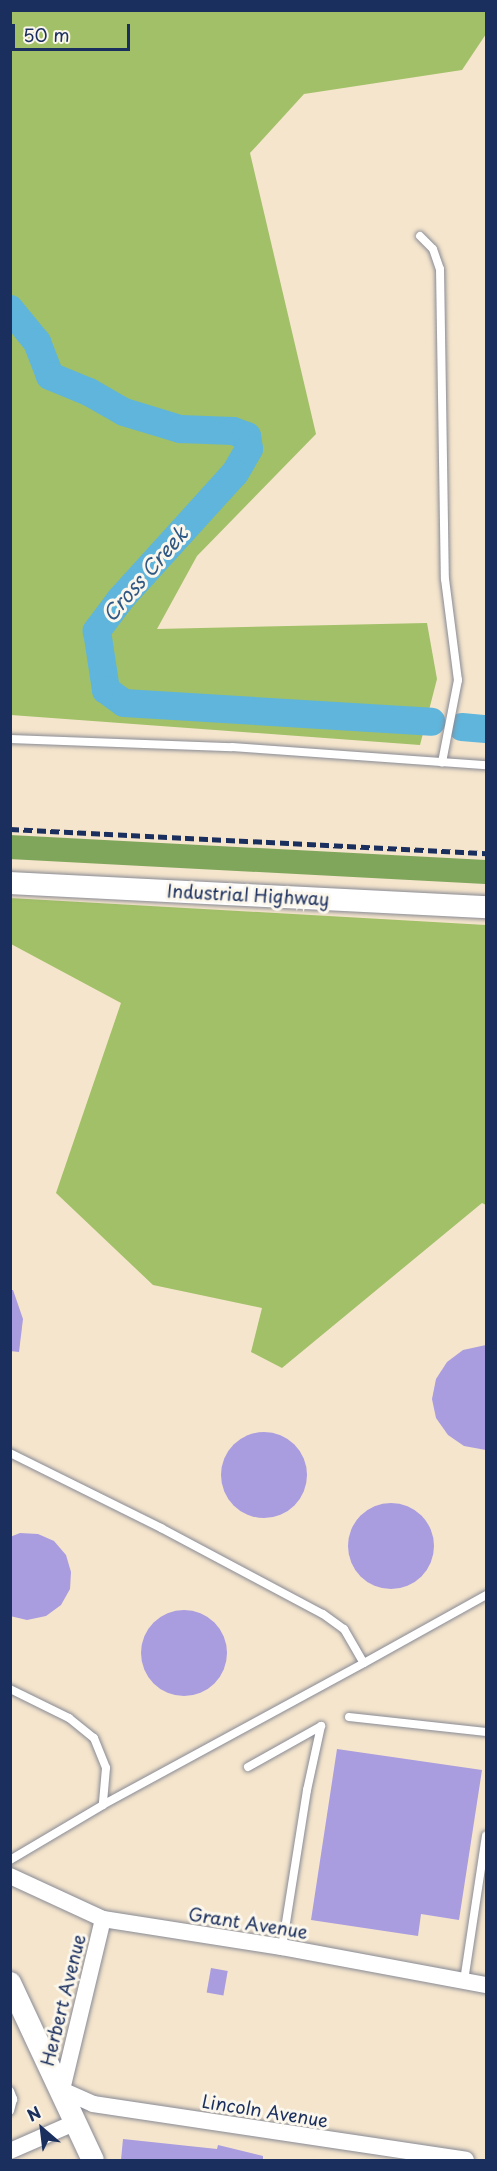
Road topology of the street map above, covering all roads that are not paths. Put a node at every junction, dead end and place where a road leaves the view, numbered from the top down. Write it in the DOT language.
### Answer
graph roads {
  1 [pos="420,236"];
  2 [pos="10,739"];
  3 [pos="442,762"];
  4 [pos="486,765"];
  5 [pos="10,883"];
  6 [pos="486,907"];
  7 [pos="10,1453"];
  8 [pos="486,1594"];
  9 [pos="364,1663"];
  10 [pos="10,1689"];
  11 [pos="349,1718"];
  12 [pos="486,1732"];
  13 [pos="248,1767"];
  14 [pos="103,1805"];
  15 [pos="486,1836"];
  16 [pos="10,1860"];
  17 [pos="10,1876"];
  18 [pos="103,1919"];
  19 [pos="282,1947"];
  20 [pos="464,1981"];
  21 [pos="10,1983"];
  22 [pos="486,1985"];
  23 [pos="10,2091"];
  24 [pos="62,2091"];
  25 [pos="10,2111"];
  26 [pos="76,2122"];
  27 [pos="10,2151"];
  28 [pos="93,2160"];
  29 [pos="466,2160"];
  1 -- 3 [label="lane"];
  2 -- 3 [label="lane"];
  3 -- 4 [label="lane"];
  5 -- 6 [label="main road, Industrial Highway"];
  7 -- 9 [label="lane"];
  8 -- 9 [label="lane"];
  9 -- 14 [label="lane"];
  10 -- 14 [label="lane"];
  11 -- 12 [label="lane"];
  13 -- 19 [label="lane"];
  14 -- 16 [label="lane"];
  15 -- 20 [label="lane"];
  17 -- 18 [label="street, Grant Avenue"];
  18 -- 19 [label="street, Grant Avenue"];
  18 -- 24 [label="street, Herbert Avenue"];
  19 -- 20 [label="street, Grant Avenue"];
  20 -- 22 [label="street, Grant Avenue"];
  21 -- 24 [label="main road"];
  23 -- 25 [label="lane"];
  24 -- 26 [label="main road"];
  24 -- 29 [label="street, Lincoln Avenue"];
  26 -- 27 [label="street"];
  26 -- 28 [label="main road"];
}
